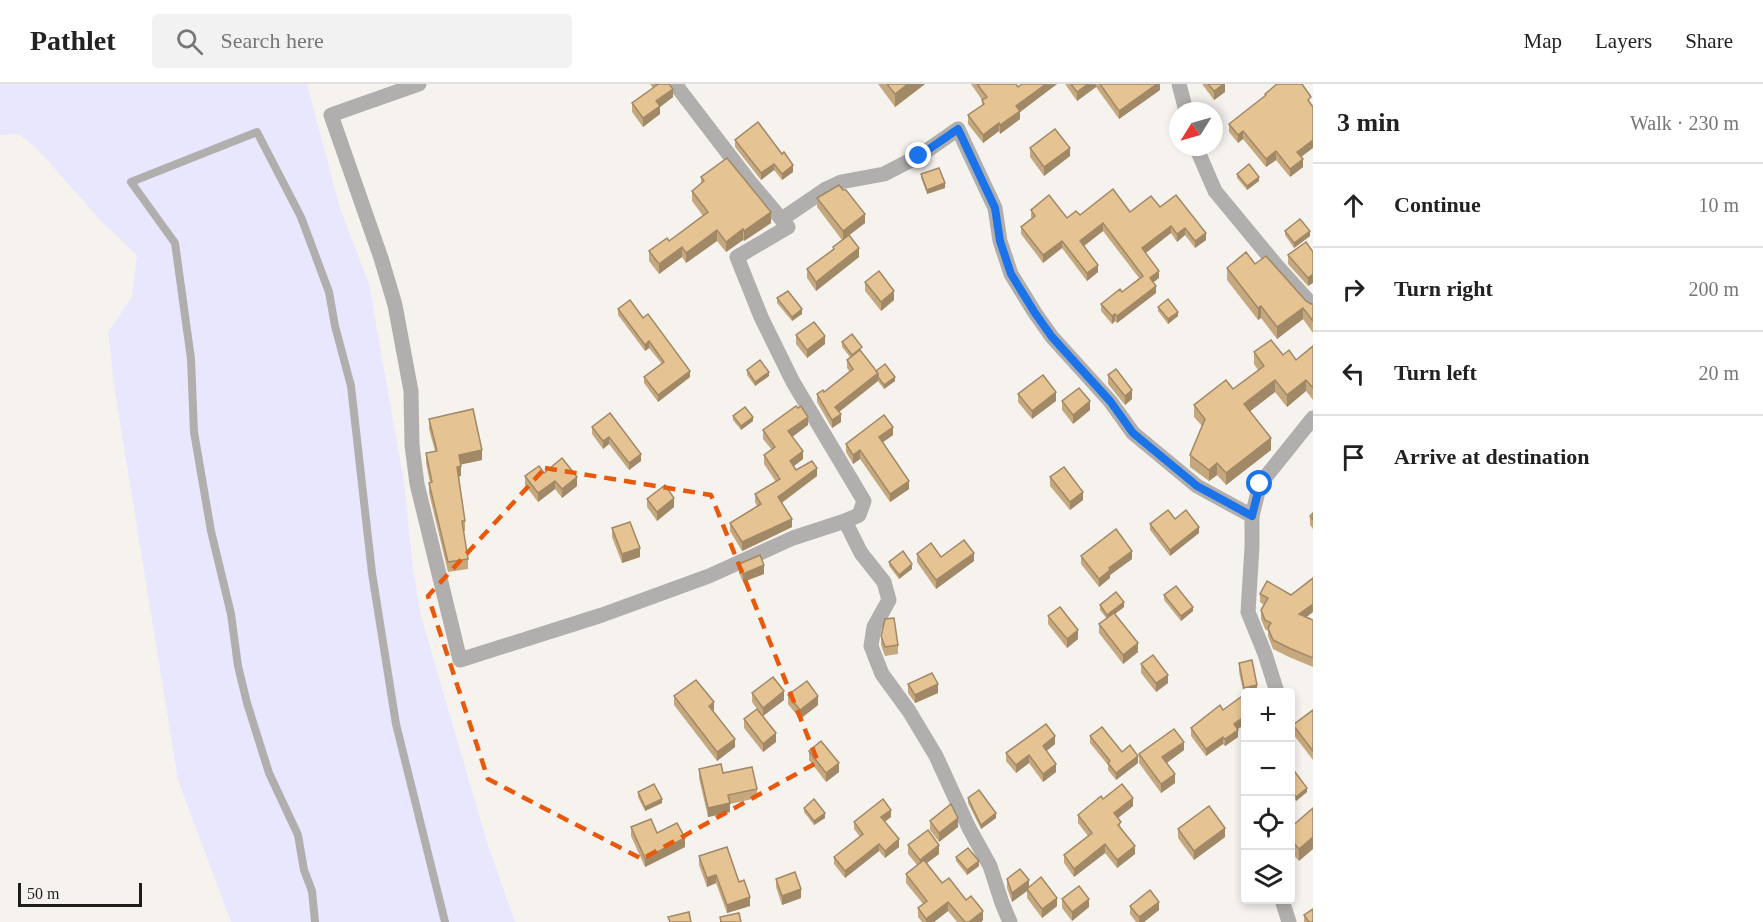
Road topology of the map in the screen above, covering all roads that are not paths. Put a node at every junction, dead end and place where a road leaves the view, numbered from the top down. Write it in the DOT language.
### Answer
graph roads {
  1 [pos="420,84"];
  2 [pos="675,84"];
  3 [pos="1179,84"];
  4 [pos="1184,102"];
  5 [pos="1200,156"];
  6 [pos="782,219"];
  7 [pos="1313,306"];
  8 [pos="1313,418"];
  9 [pos="1252,516"];
  10 [pos="844,521"];
  11 [pos="1275,688"];
  12 [pos="1283,904"];
  13 [pos="315,922"];
  14 [pos="445,922"];
  15 [pos="1010,922"];
  16 [pos="1289,922"];
  1 -- 10 [label="street"];
  2 -- 6 [label="street"];
  3 -- 4 [label="street"];
  5 -- 7 [label="street"];
  6 -- 9 [label="street"];
  6 -- 10 [label="street"];
  8 -- 9 [label="street"];
  9 -- 11 [label="street"];
  10 -- 15 [label="street"];
  12 -- 16 [label="street"];
  13 -- 14 [label="lane"];
}
